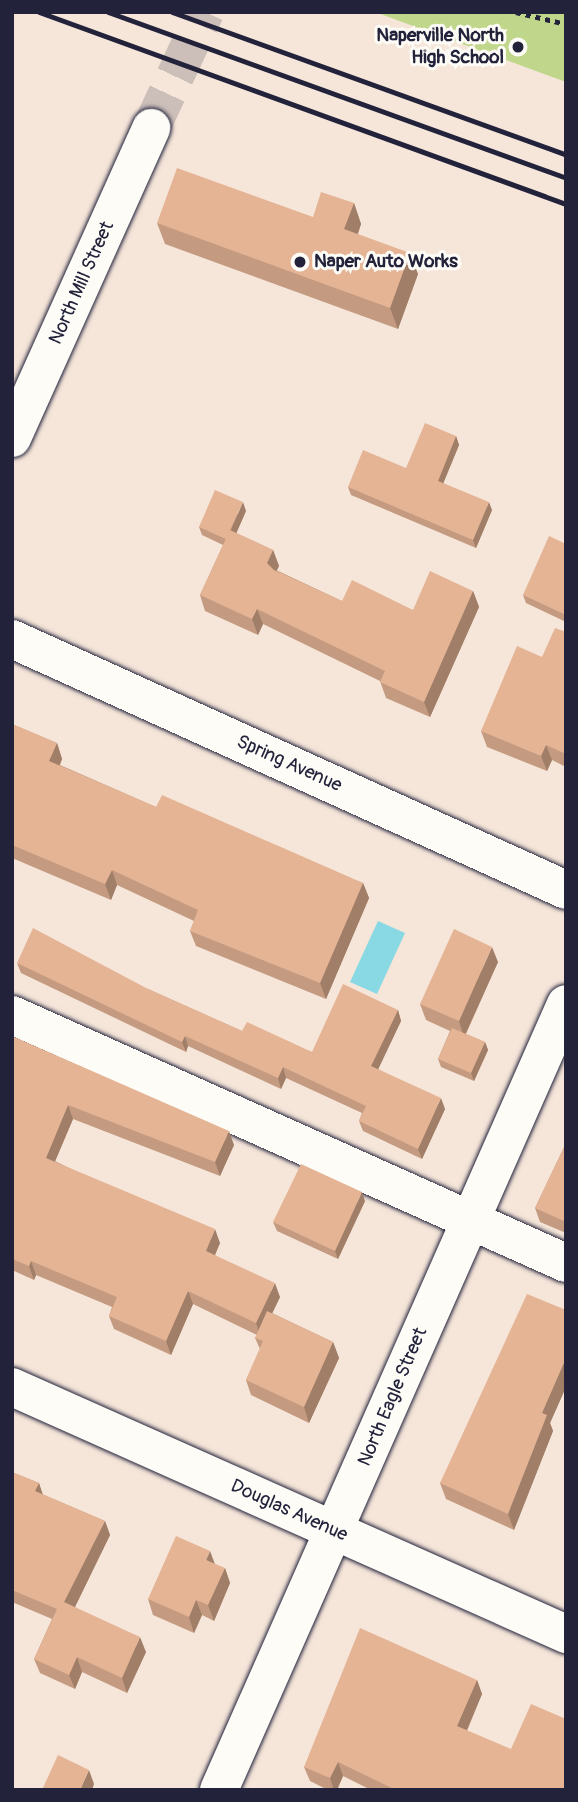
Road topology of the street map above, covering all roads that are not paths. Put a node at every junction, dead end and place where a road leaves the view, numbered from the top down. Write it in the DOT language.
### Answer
graph roads {
  1 [pos="151,128"];
  2 [pos="12,438"];
  3 [pos="12,639"];
  4 [pos="566,890"];
  5 [pos="566,1004"];
  6 [pos="12,1015"];
  7 [pos="469,1220"];
  8 [pos="566,1263"];
  9 [pos="12,1387"];
  10 [pos="335,1532"];
  11 [pos="566,1634"];
  12 [pos="219,1790"];
  1 -- 2 [label="street, North Mill Street"];
  3 -- 4 [label="street, Spring Avenue"];
  5 -- 7 [label="street, North Eagle Street"];
  6 -- 7 [label="street"];
  7 -- 8 [label="street"];
  7 -- 10 [label="street, North Eagle Street"];
  9 -- 10 [label="street, Douglas Avenue"];
  10 -- 11 [label="street, Douglas Avenue"];
  10 -- 12 [label="street, North Eagle Street"];
}
